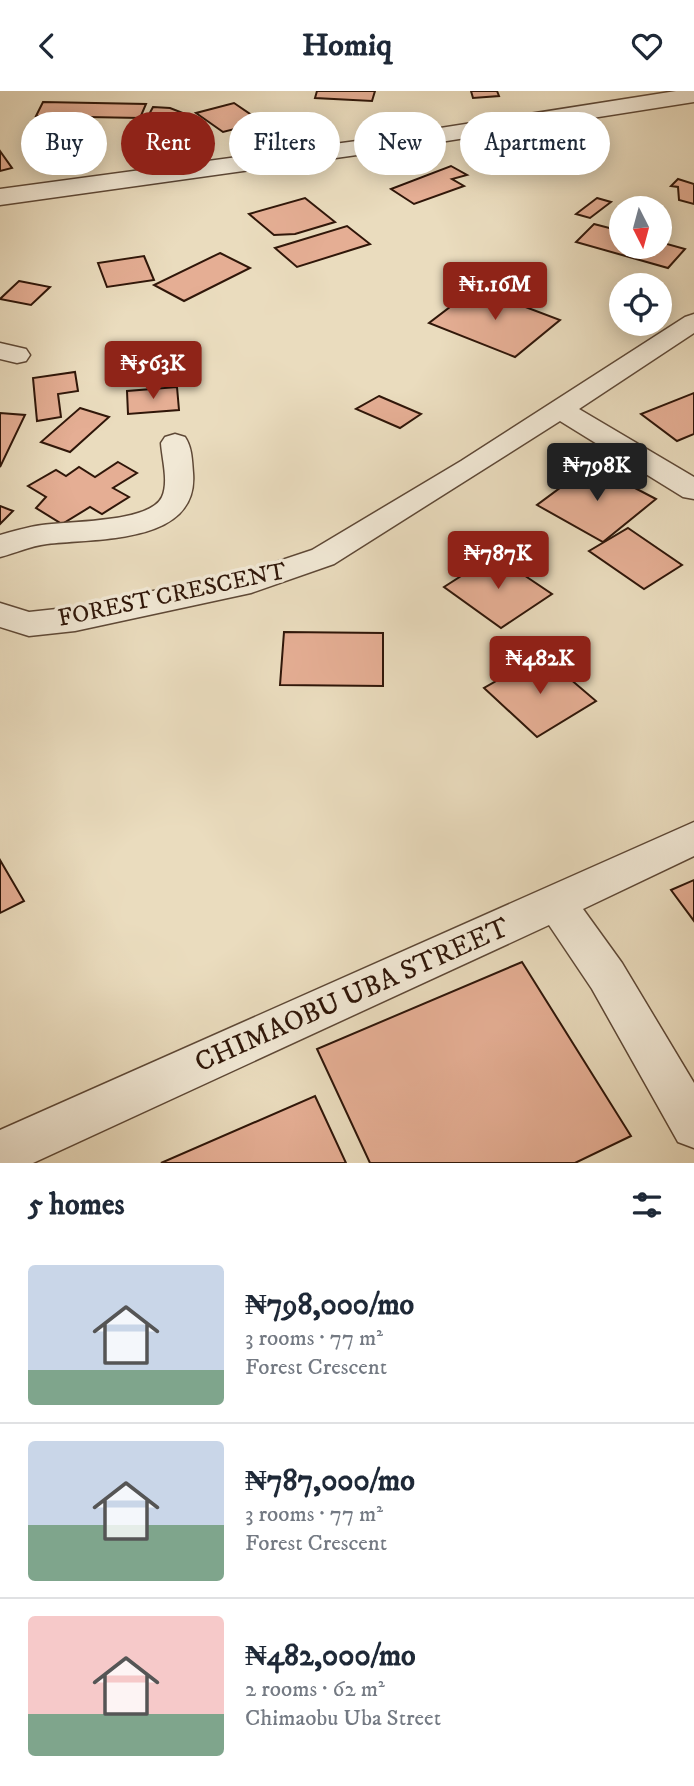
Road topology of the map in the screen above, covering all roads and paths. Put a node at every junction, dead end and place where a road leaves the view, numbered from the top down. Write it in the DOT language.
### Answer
graph roads {
  1 [pos="694,95"];
  2 [pos="0,197"];
  3 [pos="694,322"];
  4 [pos="561,410"];
  5 [pos="174,443"];
  6 [pos="694,490"];
  7 [pos="0,547"];
  8 [pos="0,615"];
  9 [pos="694,838"];
  10 [pos="556,903"];
  11 [pos="694,1126"];
  12 [pos="5,1150"];
  1 -- 2 [label="street"];
  3 -- 4 [label="street, FOREST CRESCENT"];
  4 -- 6 [label="street"];
  4 -- 8 [label="street, FOREST CRESCENT"];
  5 -- 7 [label="street"];
  9 -- 10 [label="street, CHIMAOBU UBA STREET"];
  10 -- 11 [label="street"];
  10 -- 12 [label="street, CHIMAOBU UBA STREET"];
}
